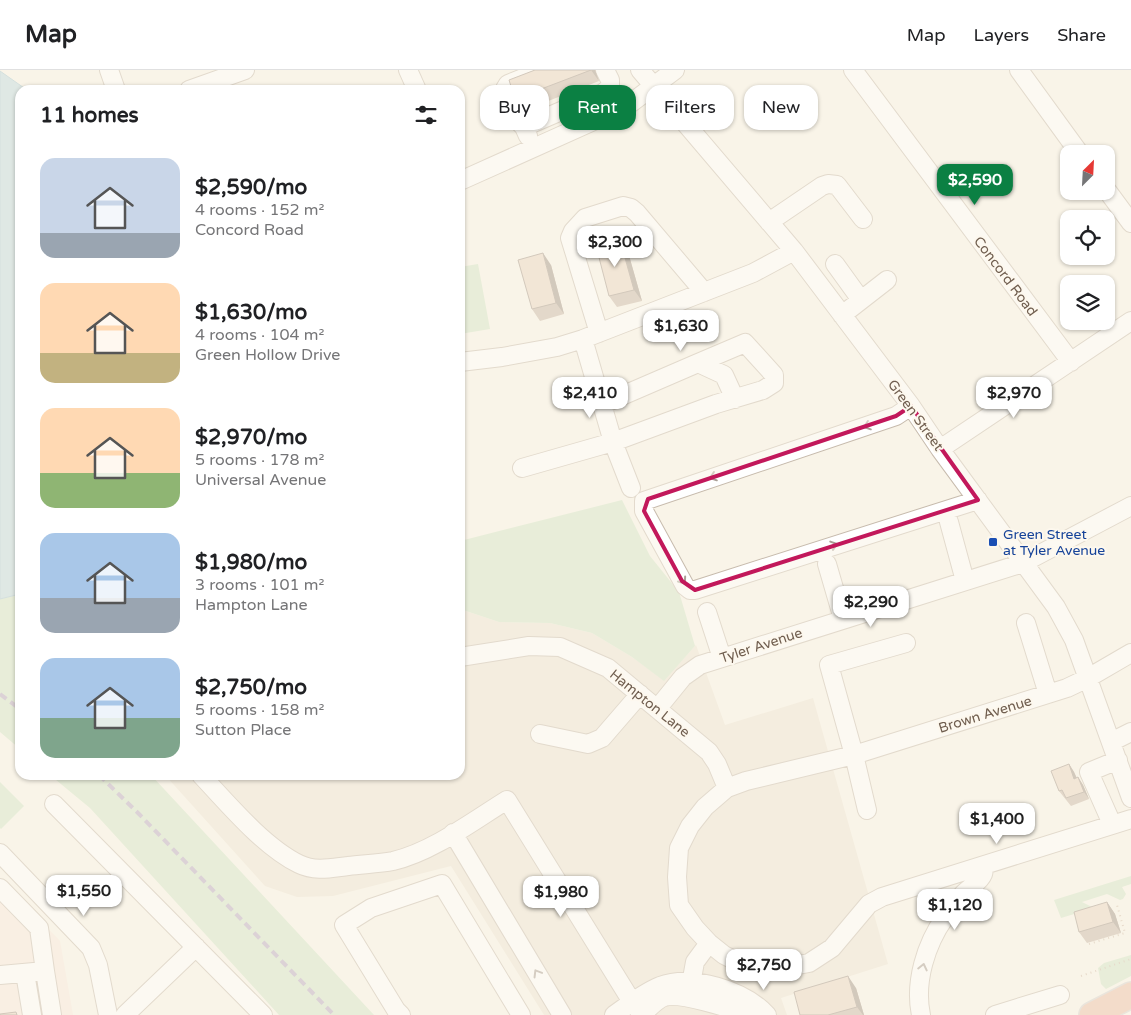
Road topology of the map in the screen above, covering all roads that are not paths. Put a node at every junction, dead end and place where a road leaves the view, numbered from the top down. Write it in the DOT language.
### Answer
graph roads {
  1 [pos="109,70"];
  2 [pos="245,70"];
  3 [pos="408,70"];
  4 [pos="543,70"];
  5 [pos="605,70"];
  6 [pos="640,70"];
  7 [pos="675,70"];
  8 [pos="853,70"];
  9 [pos="1019,70"];
  10 [pos="114,85"];
  11 [pos="205,85"];
  12 [pos="415,85"];
  13 [pos="507,85"];
  14 [pos="610,85"];
  15 [pos="652,85"];
  16 [pos="654,85"];
  17 [pos="646,91"];
  18 [pos="636,99"];
  19 [pos="525,130"];
  20 [pos="573,130"];
  21 [pos="691,130"];
  22 [pos="1073,145"];
  23 [pos="533,148"];
  24 [pos="465,179"];
  25 [pos="1114,200"];
  26 [pos="863,219"];
  27 [pos="769,222"];
  28 [pos="1131,223"];
  29 [pos="794,251"];
  30 [pos="834,264"];
  31 [pos="887,280"];
  32 [pos="704,292"];
  33 [pos="861,300"];
  34 [pos="842,315"];
  35 [pos="1131,320"];
  36 [pos="591,336"];
  37 [pos="465,361"];
  38 [pos="1070,362"];
  39 [pos="698,363"];
  40 [pos="735,399"];
  41 [pos="603,404"];
  42 [pos="911,406"];
  43 [pos="613,442"];
  44 [pos="940,449"];
  45 [pos="522,468"];
  46 [pos="631,488"];
  47 [pos="978,500"];
  48 [pos="1131,506"];
  49 [pos="949,522"];
  50 [pos="1023,563"];
  51 [pos="827,564"];
  52 [pos="965,581"];
  53 [pos="707,612"];
  54 [pos="843,619"];
  55 [pos="1026,623"];
  56 [pos="906,643"];
  57 [pos="1131,653"];
  58 [pos="465,656"];
  59 [pos="722,658"];
  60 [pos="1088,678"];
  61 [pos="640,694"];
  62 [pos="1048,694"];
  63 [pos="657,709"];
  64 [pos="1131,732"];
  65 [pos="540,734"];
  66 [pos="1111,742"];
  67 [pos="854,755"];
  68 [pos="1118,760"];
  69 [pos="205,780"];
  70 [pos="727,788"];
  71 [pos="1130,795"];
  72 [pos="54,804"];
  73 [pos="1103,804"];
  74 [pos="867,810"];
  75 [pos="1131,819"];
  76 [pos="1112,824"];
  77 [pos="453,833"];
  78 [pos="0,853"];
  79 [pos="983,867"];
  80 [pos="0,888"];
  81 [pos="708,943"];
  82 [pos="196,947"];
  83 [pos="45,971"];
  84 [pos="25,973"];
  85 [pos="0,975"];
  86 [pos="690,991"];
  87 [pos="1060,995"];
  88 [pos="1131,995"];
  89 [pos="739,1007"];
  90 [pos="639,1010"];
  91 [pos="29,1015"];
  92 [pos="52,1015"];
  93 [pos="108,1015"];
  94 [pos="125,1015"];
  95 [pos="263,1015"];
  96 [pos="401,1015"];
  97 [pos="521,1015"];
  98 [pos="562,1015"];
  99 [pos="614,1015"];
  100 [pos="767,1015"];
  101 [pos="921,1015"];
  102 [pos="995,1015"];
  103 [pos="1092,1015"];
  1 -- 10 [label="street"];
  2 -- 11 [label="street"];
  3 -- 12 [label="street"];
  4 -- 13 [label="street"];
  5 -- 14 [label="street"];
  6 -- 15 [label="street, Green Street"];
  7 -- 16 [label="street"];
  8 -- 38 [label="street, Concord Road"];
  9 -- 22 [label="street"];
  17 -- 18 [label="street"];
  19 -- 23 [label="street"];
  20 -- 23 [label="street"];
  21 -- 27 [label="street, Green Street"];
  23 -- 24 [label="street"];
  25 -- 28 [label="street"];
  26 -- 27 [label="street"];
  27 -- 29 [label="street, Green Street"];
  29 -- 32 [label="street"];
  29 -- 34 [label="street, Green Street"];
  30 -- 33 [label="street"];
  31 -- 33 [label="street"];
  32 -- 36 [label="street"];
  32 -- 36 [label="street"];
  33 -- 34 [label="street"];
  34 -- 42 [label="street, Green Street"];
  35 -- 38 [label="street"];
  36 -- 37 [label="street"];
  36 -- 41 [label="street"];
  38 -- 44 [label="street"];
  39 -- 40 [label="street"];
  39 -- 40 [label="street"];
  39 -- 41 [label="street"];
  40 -- 43 [label="street"];
  41 -- 43 [label="street"];
  42 -- 44 [label="street, Green Street"];
  42 -- 47 [label="street, one-way"];
  43 -- 45 [label="street"];
  43 -- 46 [label="street"];
  44 -- 47 [label="street, Green Street"];
  47 -- 50 [label="street, Green Street"];
  48 -- 50 [label="street, Tyler Avenue"];
  49 -- 52 [label="street"];
  50 -- 52 [label="street, Tyler Avenue"];
  50 -- 60 [label="street, Green Street"];
  51 -- 54 [label="street"];
  52 -- 54 [label="street, Tyler Avenue"];
  53 -- 59 [label="street"];
  54 -- 59 [label="street, Tyler Avenue"];
  55 -- 62 [label="street"];
  56 -- 67 [label="street"];
  57 -- 60 [label="street, Brown Avenue"];
  58 -- 61 [label="street, Hampton Lane"];
  59 -- 63 [label="street, Tyler Avenue"];
  60 -- 62 [label="street, Brown Avenue"];
  60 -- 66 [label="street, Green Street"];
  61 -- 63 [label="street, Hampton Lane"];
  61 -- 65 [label="street"];
  62 -- 67 [label="street, Brown Avenue"];
  63 -- 70 [label="street, Hampton Lane"];
  64 -- 66 [label="street"];
  66 -- 68 [label="street, Green Street"];
  67 -- 70 [label="street, Brown Avenue"];
  67 -- 74 [label="street"];
  68 -- 71 [label="street, Green Street"];
  68 -- 73 [label="street"];
  69 -- 77 [label="street"];
  70 -- 81 [label="street"];
  71 -- 73 [label="street"];
  72 -- 82 [label="street"];
  73 -- 76 [label="street"];
  75 -- 76 [label="street"];
  76 -- 79 [label="street"];
  77 -- 90 [label="street"];
  98 -- 77 [label="street, one-way"];
  78 -- 93 [label="street"];
  79 -- 81 [label="street"];
  101 -- 79 [label="street, one-way"];
  80 -- 83 [label="street"];
  81 -- 86 [label="street"];
  82 -- 94 [label="street"];
  82 -- 95 [label="street"];
  83 -- 84 [label="street"];
  83 -- 92 [label="street"];
  84 -- 85 [label="street"];
  84 -- 91 [label="street"];
  86 -- 89 [label="street"];
  86 -- 90 [label="street"];
  87 -- 102 [label="street"];
  88 -- 103 [label="highway"];
  89 -- 100 [label="street"];
  90 -- 99 [label="street"];
  96 -- 97 [label="street"];
}
